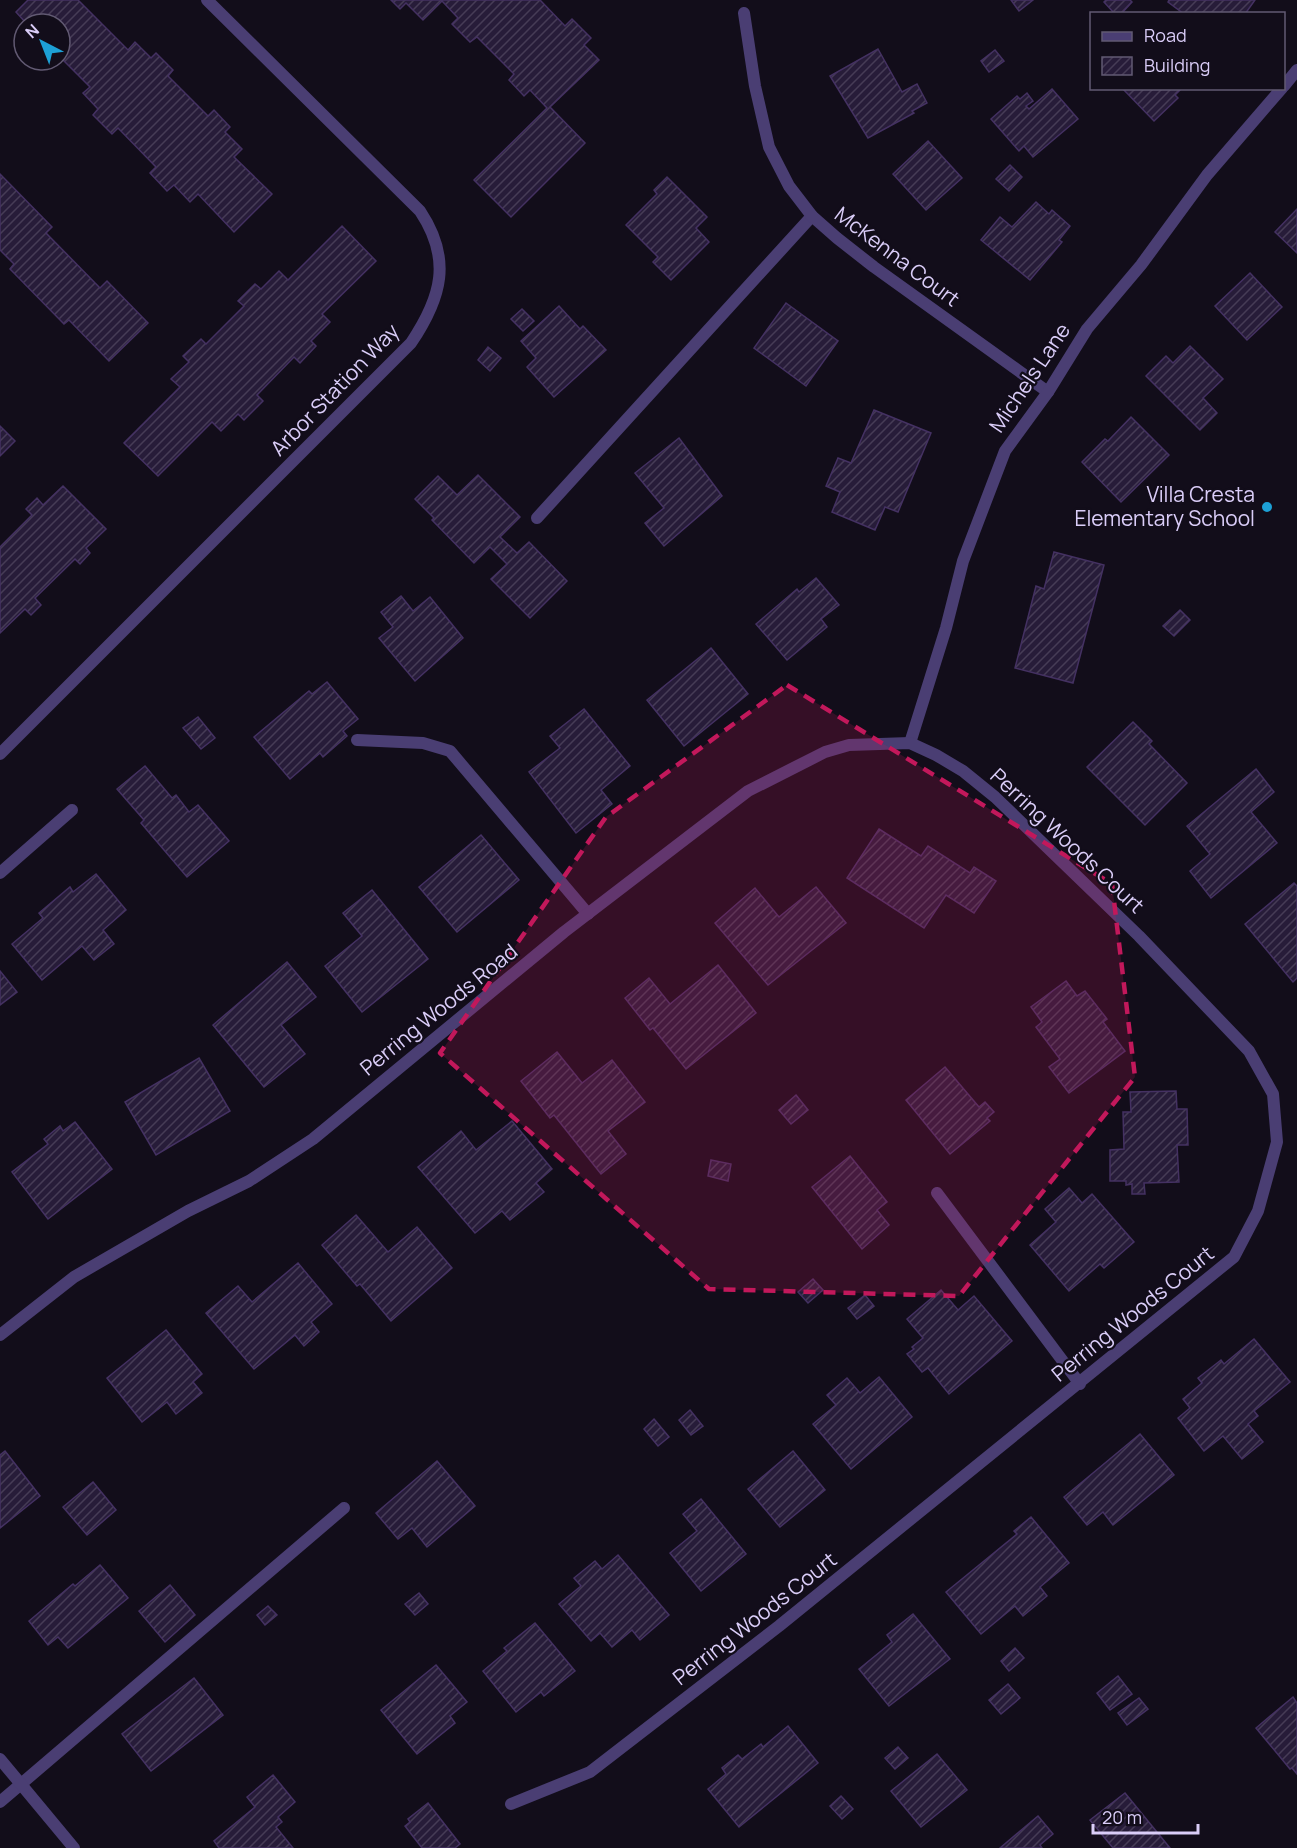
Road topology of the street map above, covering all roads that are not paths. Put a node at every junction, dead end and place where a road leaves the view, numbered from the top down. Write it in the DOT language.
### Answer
graph roads {
  1 [pos="207,0"];
  2 [pos="744,13"];
  3 [pos="1297,70"];
  4 [pos="1285,85"];
  5 [pos="1280,90"];
  6 [pos="812,216"];
  7 [pos="1048,392"];
  8 [pos="537,518"];
  9 [pos="357,740"];
  10 [pos="910,743"];
  11 [pos="0,754"];
  12 [pos="72,810"];
  13 [pos="0,873"];
  14 [pos="588,914"];
  15 [pos="937,1193"];
  16 [pos="0,1335"];
  17 [pos="1080,1384"];
  18 [pos="344,1508"];
  19 [pos="0,1759"];
  20 [pos="21,1784"];
  21 [pos="0,1802"];
  22 [pos="511,1804"];
  23 [pos="74,1848"];
  1 -- 11 [label="street, Arbor Station Way"];
  2 -- 6 [label="street, McKenna Court"];
  3 -- 4 [label="street, Michels Lane"];
  5 -- 7 [label="street, Michels Lane"];
  6 -- 7 [label="street, McKenna Court"];
  6 -- 8 [label="street"];
  7 -- 10 [label="street, Michels Lane"];
  9 -- 14 [label="street"];
  10 -- 14 [label="street, Perring Woods Road"];
  10 -- 17 [label="street, Perring Woods Court"];
  12 -- 13 [label="street"];
  14 -- 16 [label="street, Perring Woods Road"];
  15 -- 17 [label="street"];
  17 -- 22 [label="street, Perring Woods Court"];
  18 -- 20 [label="street"];
  19 -- 20 [label="street"];
  20 -- 21 [label="street"];
  20 -- 23 [label="street"];
}
